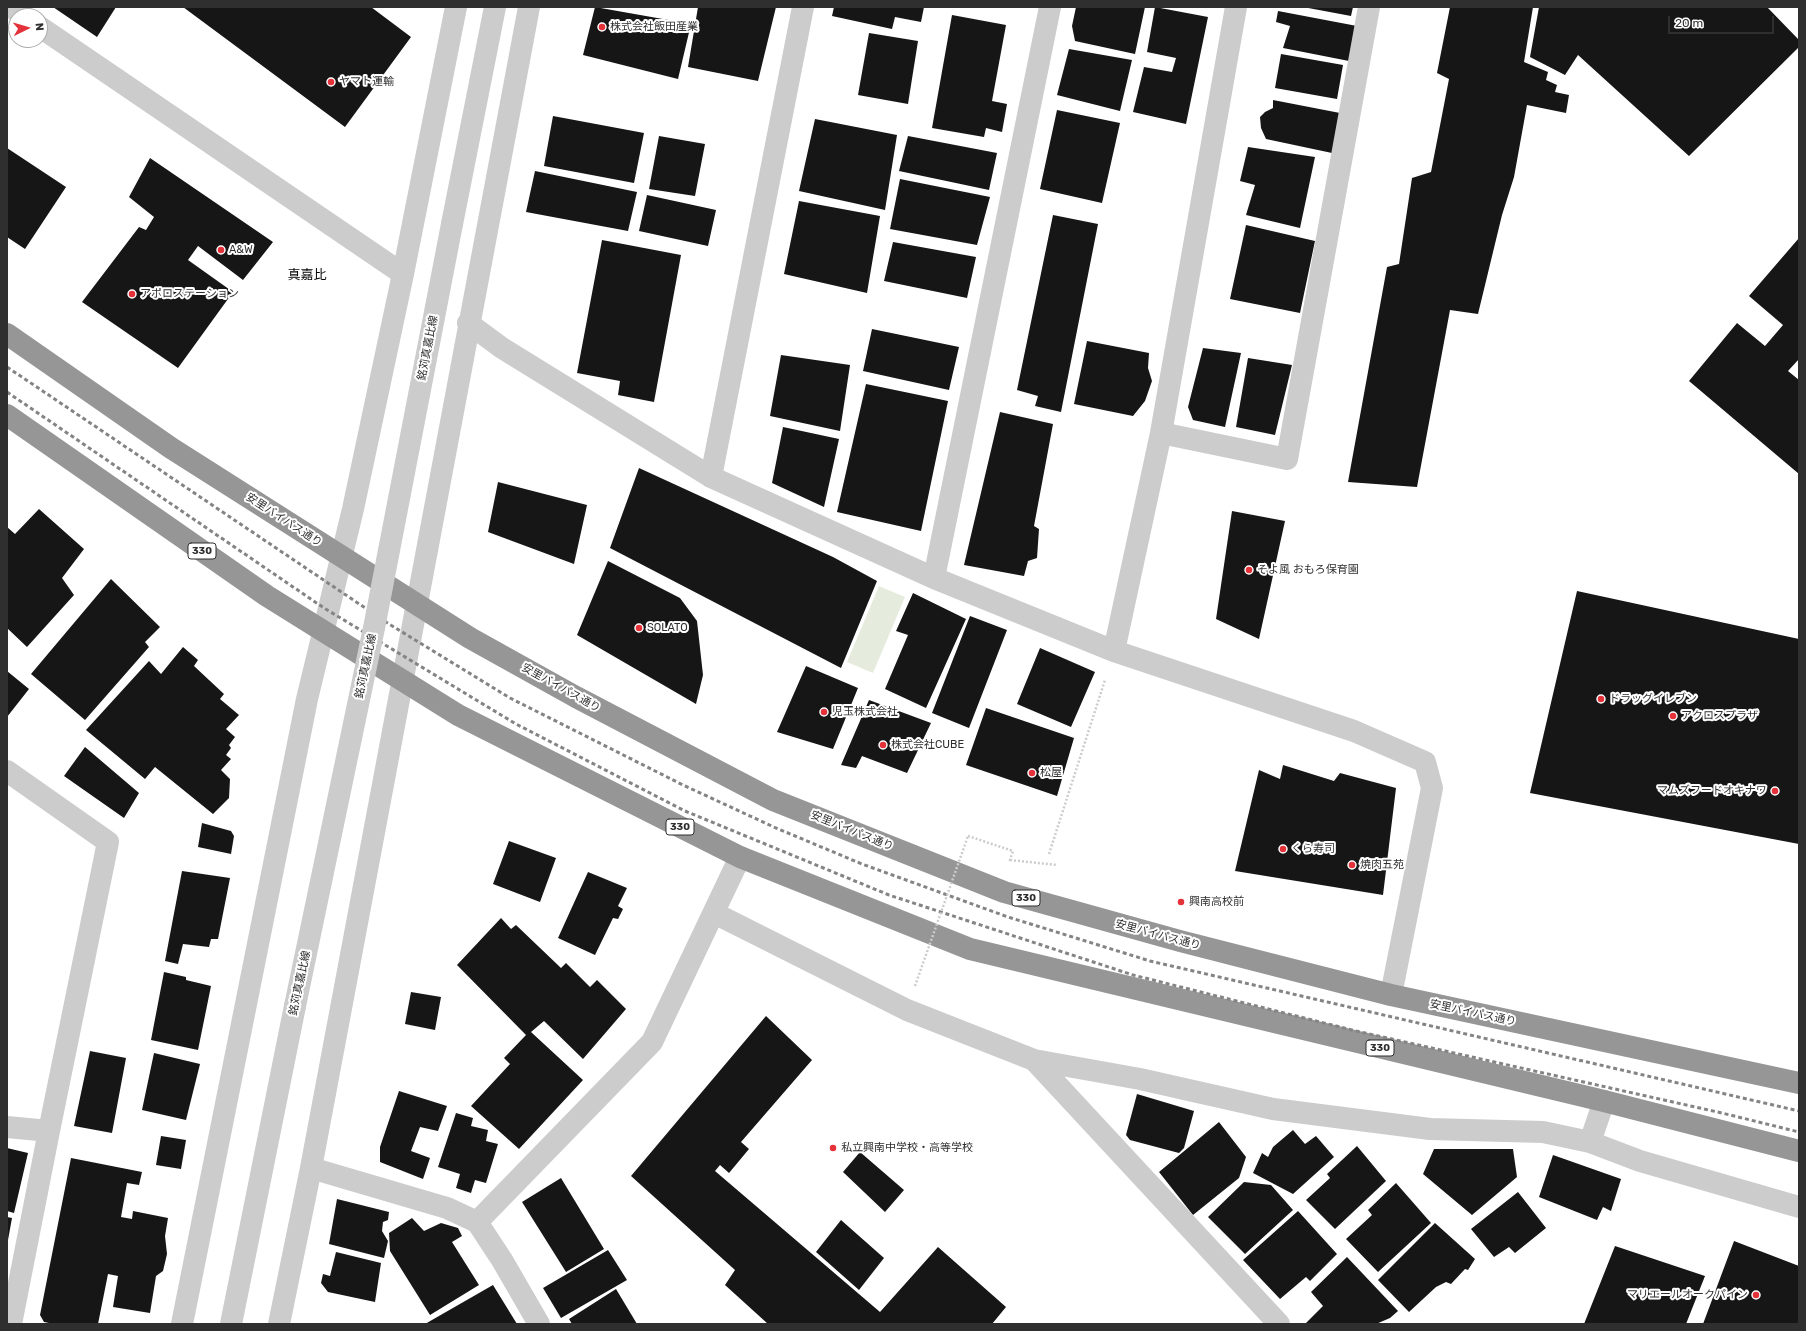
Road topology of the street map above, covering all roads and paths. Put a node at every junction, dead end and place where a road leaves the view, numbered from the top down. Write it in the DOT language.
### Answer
graph roads {
  1 [pos="456,7"];
  2 [pos="495,7"];
  3 [pos="529,7"];
  4 [pos="804,7"];
  5 [pos="1050,7"];
  6 [pos="1236,7"];
  7 [pos="1370,7"];
  8 [pos="48,32"];
  9 [pos="403,274"];
  10 [pos="468,323"];
  11 [pos="7,334"];
  12 [pos="7,415"];
  13 [pos="1161,433"];
  14 [pos="711,477"];
  15 [pos="341,556"];
  16 [pos="934,578"];
  17 [pos="417,604"];
  18 [pos="323,632"];
  19 [pos="1114,651"];
  20 [pos="402,681"];
  21 [pos="7,771"];
  22 [pos="1049,854"];
  23 [pos="740,857"];
  24 [pos="1004,858"];
  25 [pos="1010,860"];
  26 [pos="1057,865"];
  27 [pos="714,913"];
  28 [pos="915,986"];
  29 [pos="1391,995"];
  30 [pos="1034,1060"];
  31 [pos="1799,1083"];
  32 [pos="1604,1101"];
  33 [pos="7,1127"];
  34 [pos="49,1131"];
  35 [pos="1590,1142"];
  36 [pos="1799,1151"];
  37 [pos="311,1168"];
  38 [pos="1799,1207"];
  39 [pos="477,1222"];
  40 [pos="11,1324"];
  41 [pos="182,1324"];
  42 [pos="231,1324"];
  43 [pos="279,1324"];
  44 [pos="539,1324"];
  45 [pos="1280,1324"];
  1 -- 9 [label="street"];
  2 -- 42 [label="street, 銘苅真嘉比線, bridge"];
  3 -- 10 [label="street"];
  4 -- 14 [label="street"];
  5 -- 16 [label="street"];
  6 -- 13 [label="street"];
  7 -- 13 [label="street"];
  8 -- 9 [label="street"];
  9 -- 15 [label="street"];
  10 -- 14 [label="street"];
  10 -- 17 [label="street"];
  11 -- 15 [label="highway, 安里バイパス通り / 330"];
  12 -- 18 [label="highway, 330"];
  13 -- 19 [label="street"];
  14 -- 16 [label="street"];
  15 -- 17 [label="highway, 安里バイパス通り / 330"];
  15 -- 18 [label="street"];
  16 -- 19 [label="street"];
  17 -- 20 [label="street"];
  17 -- 29 [label="highway, 安里バイパス通り / 330"];
  18 -- 20 [label="highway, 330"];
  18 -- 41 [label="street"];
  19 -- 22 [label="path"];
  19 -- 29 [label="street"];
  20 -- 23 [label="highway, 330"];
  20 -- 37 [label="street"];
  21 -- 34 [label="street"];
  23 -- 27 [label="street"];
  23 -- 32 [label="highway, 330"];
  24 -- 25 [label="path"];
  25 -- 26 [label="path"];
  25 -- 28 [label="path, bridge"];
  27 -- 30 [label="street"];
  27 -- 39 [label="street"];
  29 -- 31 [label="highway, 安里バイパス通り / 330"];
  30 -- 35 [label="street"];
  30 -- 45 [label="street"];
  32 -- 35 [label="street"];
  32 -- 36 [label="highway, 330"];
  33 -- 34 [label="street"];
  34 -- 40 [label="street"];
  35 -- 38 [label="street"];
  37 -- 39 [label="street"];
  37 -- 43 [label="street"];
  39 -- 44 [label="street"];
}
